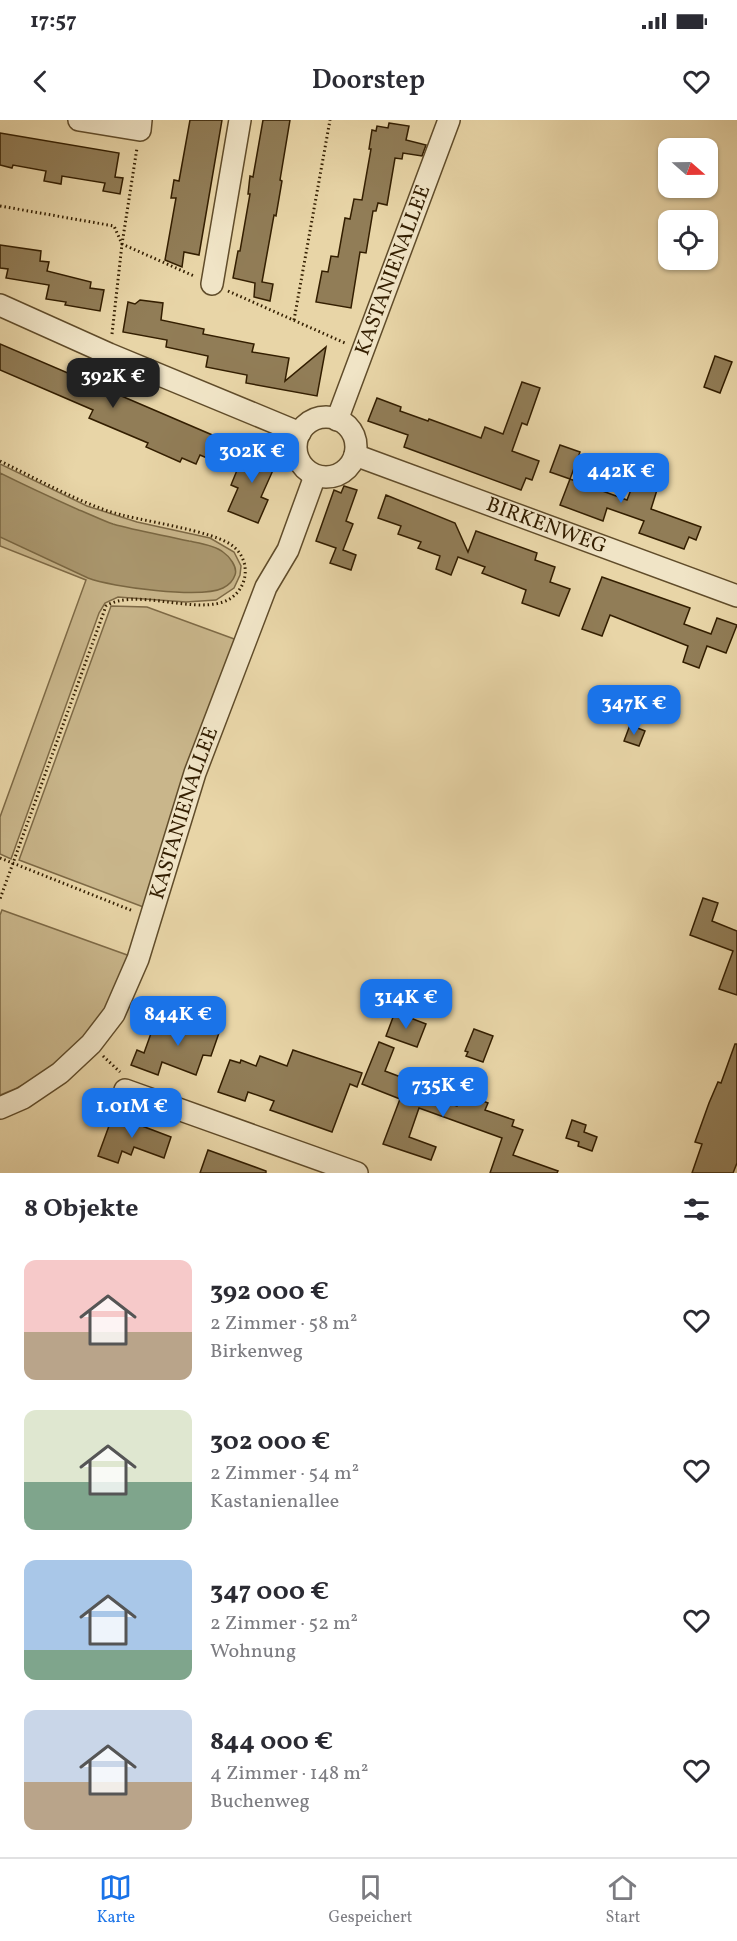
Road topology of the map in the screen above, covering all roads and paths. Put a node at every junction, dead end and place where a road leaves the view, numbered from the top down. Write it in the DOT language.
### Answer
graph roads {
  1 [pos="79,120"];
  2 [pos="240,120"];
  3 [pos="330,120"];
  4 [pos="449,120"];
  5 [pos="141,125"];
  6 [pos="0,206"];
  7 [pos="122,244"];
  8 [pos="212,284"];
  9 [pos="0,305"];
  10 [pos="294,320"];
  11 [pos="364,351"];
  12 [pos="109,354"];
  13 [pos="337,420"];
  14 [pos="300,433"];
  15 [pos="354,455"];
  16 [pos="0,461"];
  17 [pos="315,476"];
  18 [pos="737,596"];
  19 [pos="0,858"];
  20 [pos="13,864"];
  21 [pos="0,899"];
  22 [pos="151,918"];
  23 [pos="91,1044"];
  24 [pos="125,1090"];
  25 [pos="0,1108"];
  26 [pos="357,1173"];
  1 -- 5 [label="street"];
  2 -- 8 [label="street"];
  3 -- 10 [label="path"];
  4 -- 11 [label="street, KASTANIENALLEE"];
  5 -- 7 [label="path"];
  6 -- 7 [label="path"];
  7 -- 8 [label="path"];
  7 -- 12 [label="path"];
  8 -- 10 [label="path"];
  9 -- 12 [label="street"];
  10 -- 11 [label="path"];
  11 -- 13 [label="street, KASTANIENALLEE"];
  12 -- 14 [label="street"];
  13 -- 14 [label="street"];
  13 -- 15 [label="street"];
  14 -- 17 [label="street"];
  15 -- 17 [label="street"];
  15 -- 18 [label="street, BIRKENWEG"];
  16 -- 20 [label="path"];
  17 -- 22 [label="street, KASTANIENALLEE"];
  19 -- 20 [label="path"];
  20 -- 21 [label="path"];
  20 -- 22 [label="path"];
  22 -- 23 [label="street, KASTANIENALLEE"];
  23 -- 24 [label="path"];
  23 -- 25 [label="street, KASTANIENALLEE"];
  24 -- 26 [label="street"];
}
